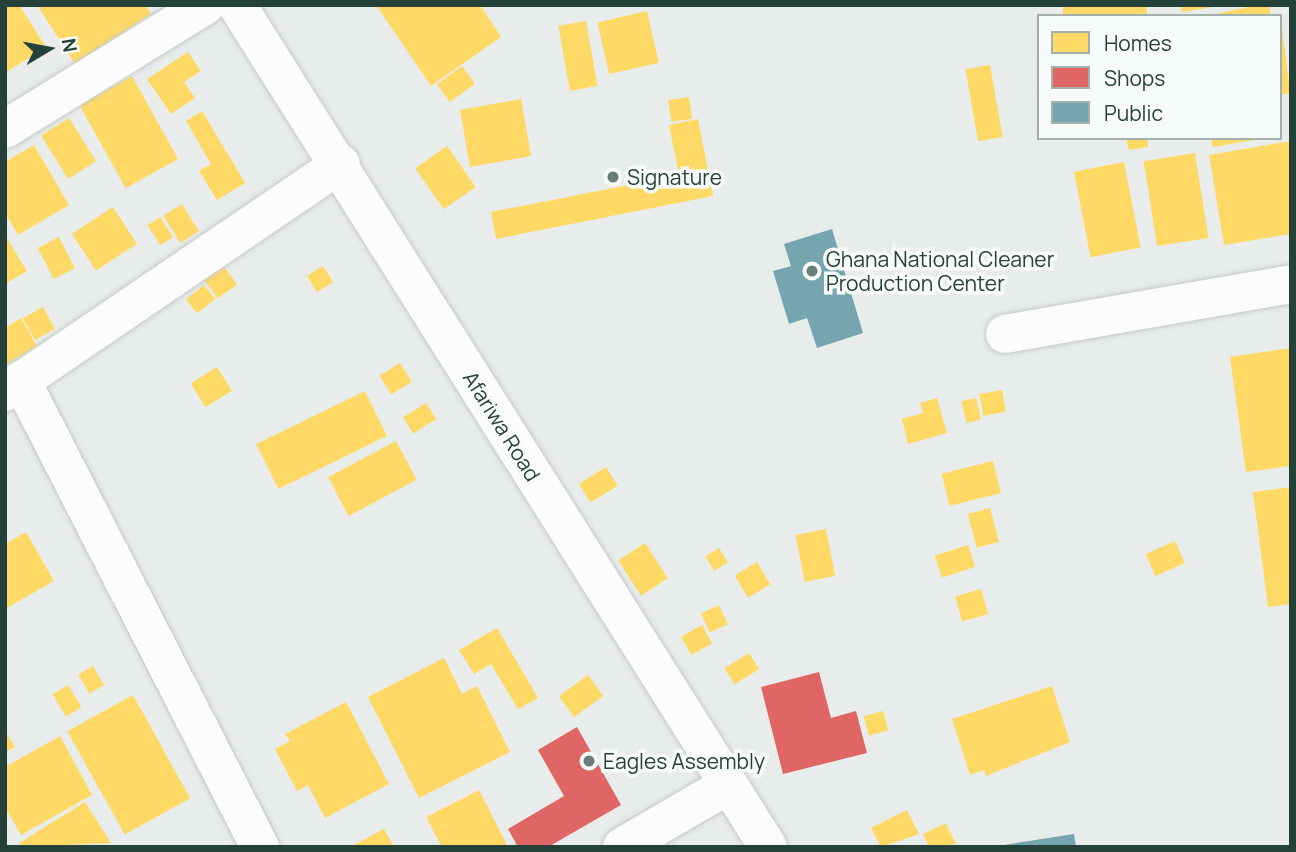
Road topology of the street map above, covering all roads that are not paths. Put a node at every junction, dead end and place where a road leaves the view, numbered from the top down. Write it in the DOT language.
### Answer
graph roads {
  1 [pos="206,5"];
  2 [pos="237,5"];
  3 [pos="5,129"];
  4 [pos="341,164"];
  5 [pos="1291,284"];
  6 [pos="1004,334"];
  7 [pos="13,386"];
  8 [pos="728,785"];
  9 [pos="260,847"];
  10 [pos="622,847"];
  11 [pos="768,847"];
  1 -- 3 [label="street"];
  2 -- 4 [label="street, Afariwa Road"];
  4 -- 7 [label="street"];
  4 -- 8 [label="street, Afariwa Road"];
  5 -- 6 [label="street"];
  7 -- 9 [label="street"];
  8 -- 10 [label="street"];
  8 -- 11 [label="street, Afariwa Road"];
}
